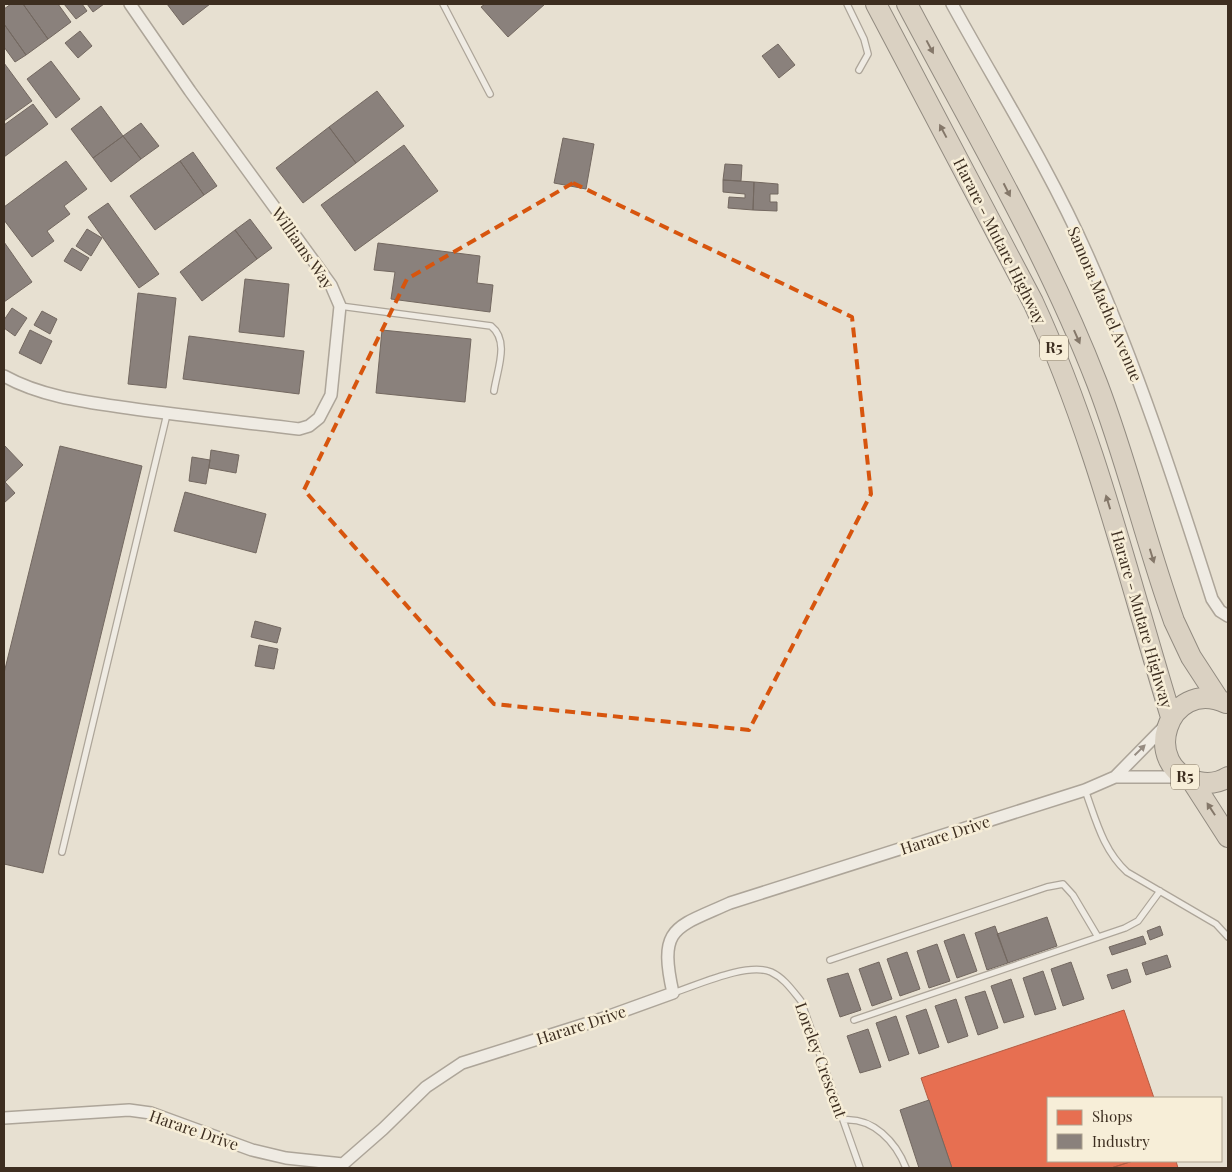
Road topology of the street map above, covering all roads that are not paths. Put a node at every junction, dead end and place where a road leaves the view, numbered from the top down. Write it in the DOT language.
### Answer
graph roads {
  1 [pos="130,4"];
  2 [pos="443,4"];
  3 [pos="847,4"];
  4 [pos="876,4"];
  5 [pos="908,4"];
  6 [pos="952,4"];
  7 [pos="859,70"];
  8 [pos="490,94"];
  9 [pos="340,306"];
  10 [pos="4,376"];
  11 [pos="494,391"];
  12 [pos="167,414"];
  13 [pos="1228,616"];
  14 [pos="1223,702"];
  15 [pos="1169,721"];
  16 [pos="1228,777"];
  17 [pos="1115,778"];
  18 [pos="1189,779"];
  19 [pos="1085,790"];
  20 [pos="1228,837"];
  21 [pos="62,852"];
  22 [pos="1160,891"];
  23 [pos="1098,937"];
  24 [pos="1228,937"];
  25 [pos="830,960"];
  26 [pos="673,993"];
  27 [pos="854,1020"];
  28 [pos="4,1118"];
  29 [pos="843,1120"];
  30 [pos="343,1166"];
  31 [pos="860,1168"];
  32 [pos="906,1168"];
  1 -- 9 [label="street, Williams Way"];
  2 -- 8 [label="lane"];
  3 -- 7 [label="lane"];
  15 -- 4 [label="highway, Harare - Mutare Highway / R5, one-way"];
  5 -- 14 [label="highway, Harare - Mutare Highway / R5, one-way"];
  6 -- 13 [label="street, Samora Machel Avenue"];
  9 -- 11 [label="lane"];
  9 -- 12 [label="street, Williams Way"];
  10 -- 12 [label="street, Williams Way"];
  12 -- 21 [label="lane"];
  14 -- 15 [label="highway, R5"];
  17 -- 15 [label="street, Harare Drive, one-way"];
  15 -- 18 [label="highway, R5"];
  16 -- 18 [label="highway, R5"];
  17 -- 18 [label="street, Harare Drive"];
  17 -- 19 [label="street, Harare Drive"];
  20 -- 18 [label="highway, R5, one-way"];
  19 -- 22 [label="lane"];
  19 -- 26 [label="street, Harare Drive"];
  22 -- 23 [label="lane"];
  22 -- 24 [label="lane"];
  23 -- 25 [label="lane"];
  23 -- 27 [label="lane"];
  26 -- 29 [label="lane, Loreley Crescent"];
  26 -- 30 [label="street, Harare Drive"];
  28 -- 30 [label="street, Harare Drive"];
  29 -- 31 [label="lane, Loreley Crescent"];
  29 -- 32 [label="lane"];
}
